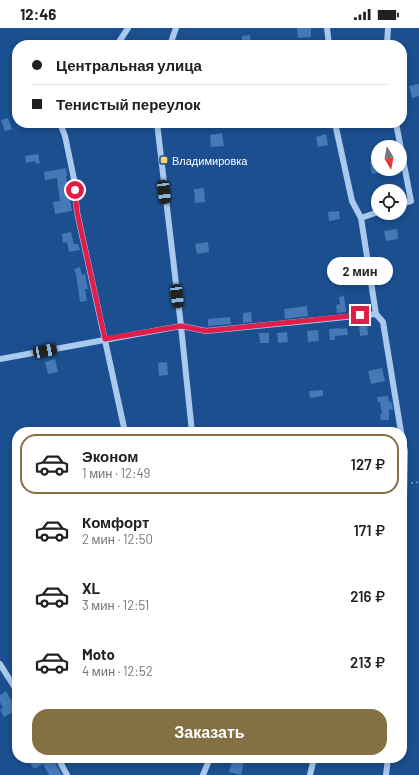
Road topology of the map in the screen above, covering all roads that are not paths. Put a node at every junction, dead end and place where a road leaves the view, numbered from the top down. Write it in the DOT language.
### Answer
graph roads {
  1 [pos="128,28"];
  2 [pos="176,28"];
  3 [pos="327,28"];
  4 [pos="388,28"];
  5 [pos="120,40"];
  6 [pos="172,40"];
  7 [pos="328,40"];
  8 [pos="387,40"];
  9 [pos="62,128"];
  10 [pos="157,128"];
  11 [pos="336,128"];
  12 [pos="397,128"];
  13 [pos="407,202"];
  14 [pos="371,214"];
  15 [pos="360,218"];
  16 [pos="376,314"];
  17 [pos="181,326"];
  18 [pos="105,339"];
  19 [pos="0,359"];
  20 [pos="124,427"];
  21 [pos="191,427"];
  22 [pos="401,427"];
  23 [pos="0,664"];
  24 [pos="12,683"];
  25 [pos="61,763"];
  26 [pos="208,763"];
  27 [pos="313,763"];
  28 [pos="387,763"];
  29 [pos="67,775"];
  30 [pos="203,775"];
  31 [pos="310,775"];
  32 [pos="386,775"];
  1 -- 5 [label="street"];
  2 -- 6 [label="street"];
  3 -- 7 [label="street"];
  4 -- 8 [label="street"];
  9 -- 18 [label="street"];
  10 -- 17 [label="street"];
  11 -- 15 [label="street"];
  12 -- 13 [label="street"];
  14 -- 15 [label="street"];
  15 -- 16 [label="street"];
  16 -- 17 [label="street"];
  16 -- 22 [label="street"];
  17 -- 18 [label="street"];
  17 -- 21 [label="street"];
  18 -- 19 [label="street"];
  18 -- 20 [label="street"];
  23 -- 24 [label="street"];
  25 -- 29 [label="street"];
  26 -- 30 [label="street"];
  27 -- 31 [label="street"];
  28 -- 32 [label="street"];
}
